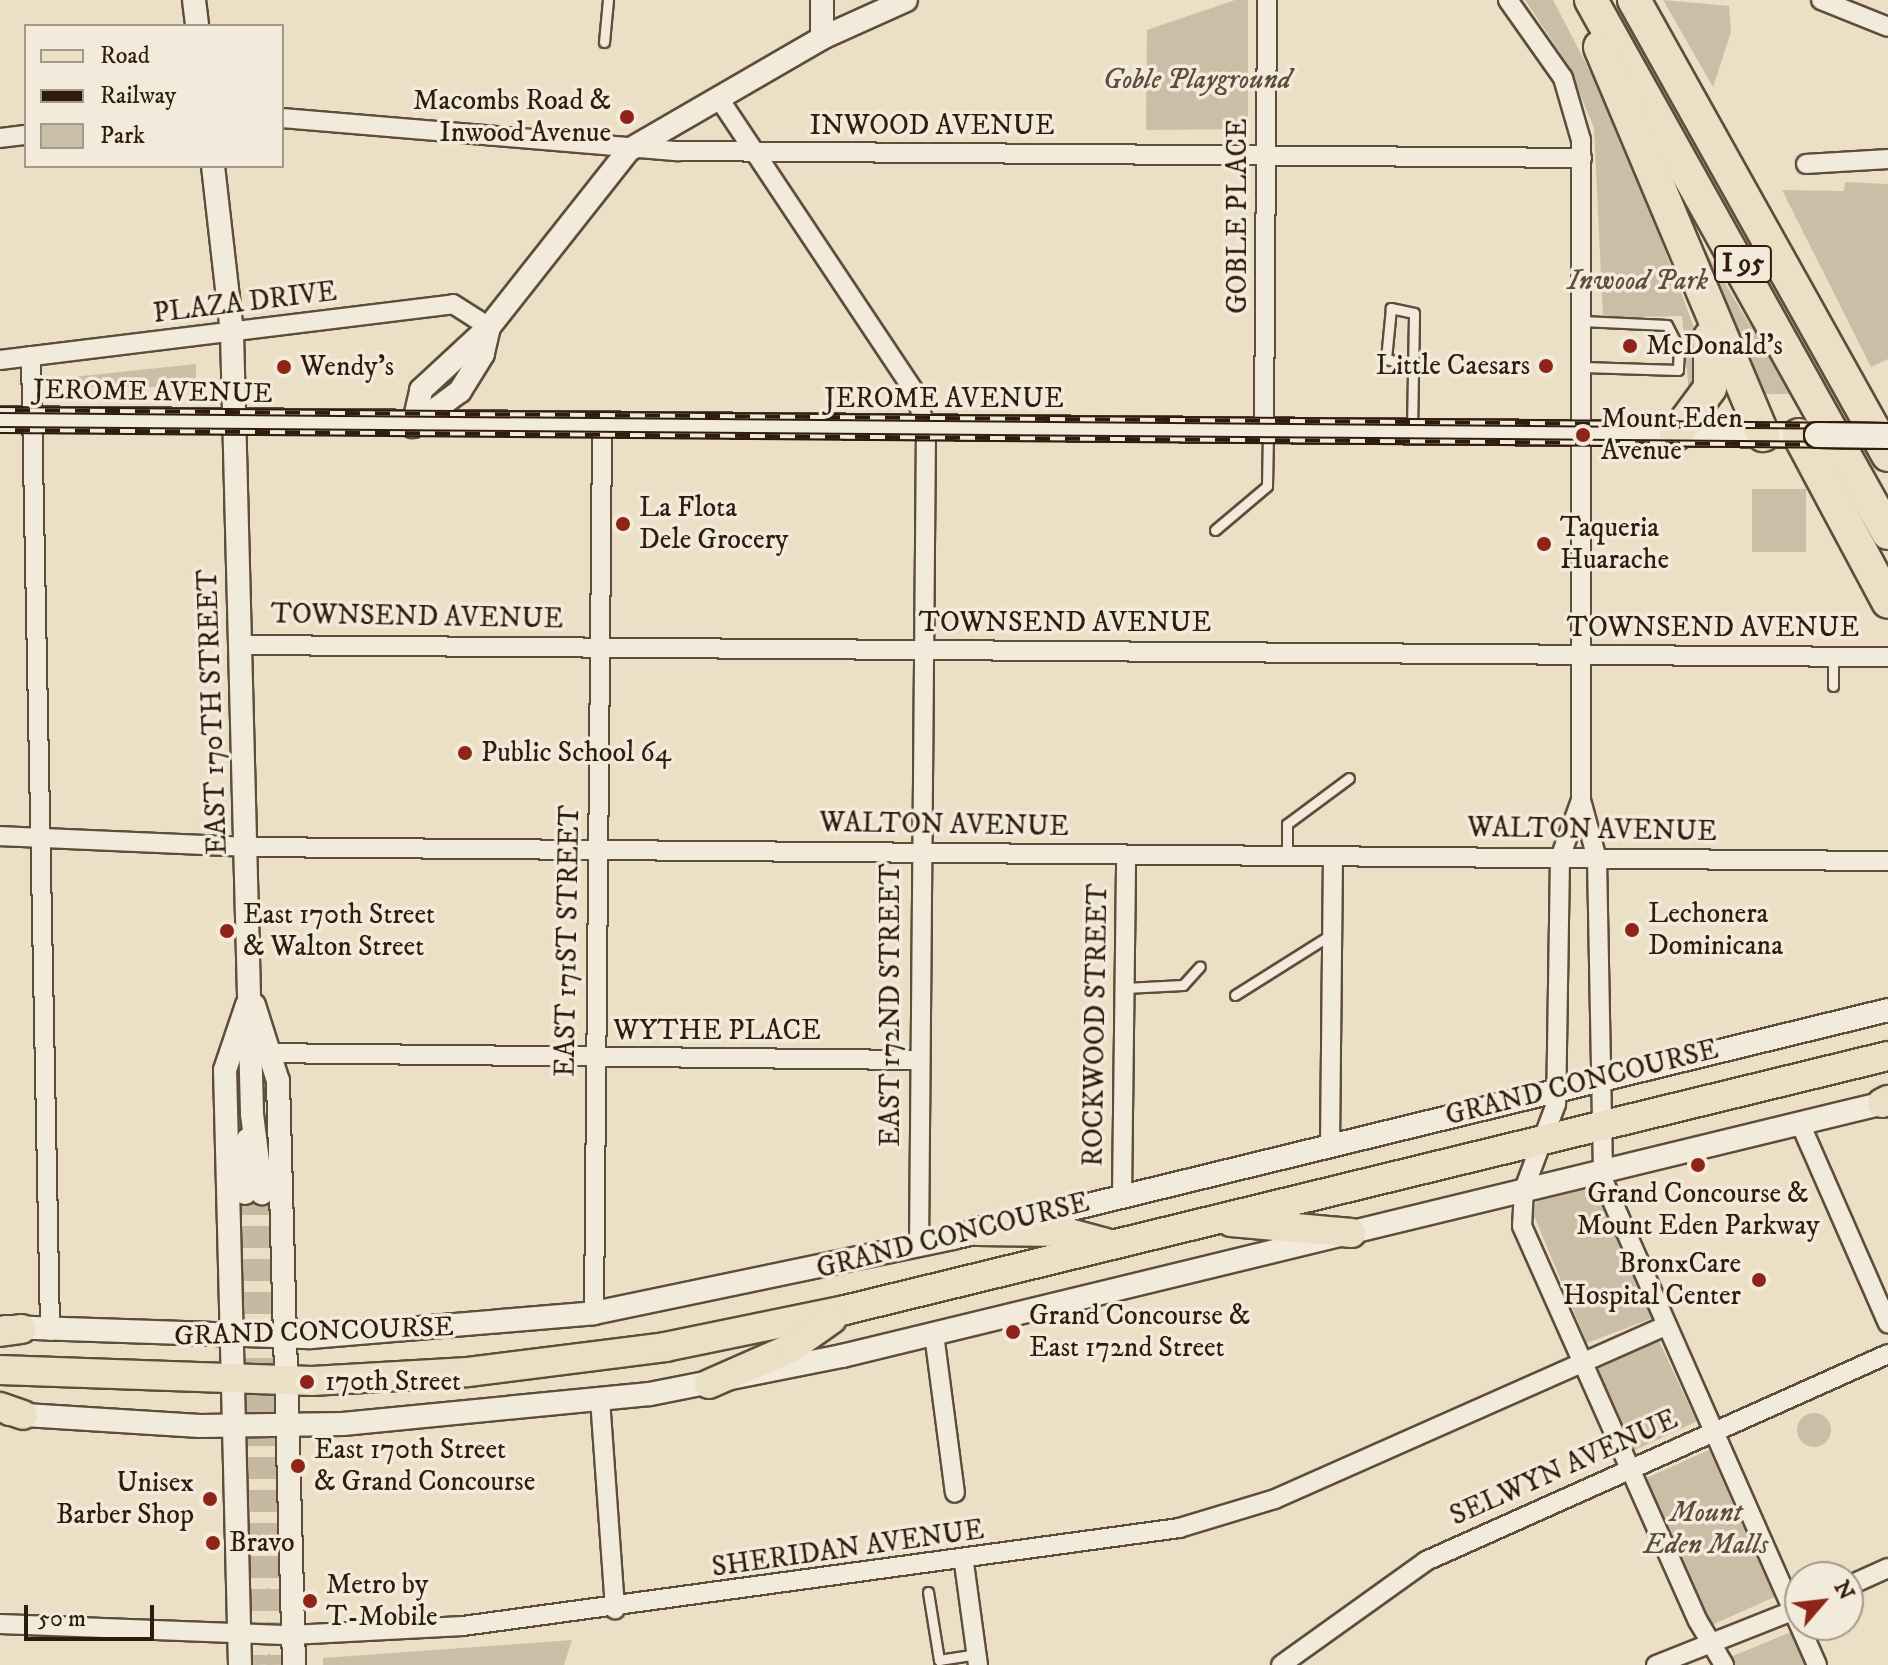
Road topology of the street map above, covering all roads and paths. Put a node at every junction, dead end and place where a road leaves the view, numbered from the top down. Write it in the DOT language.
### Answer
graph roads {
  1 [pos="194,0"];
  2 [pos="608,0"];
  3 [pos="822,0"];
  4 [pos="906,0"];
  5 [pos="1267,0"];
  6 [pos="1508,0"];
  7 [pos="1580,0"];
  8 [pos="1591,0"];
  9 [pos="1634,0"];
  10 [pos="1821,0"];
  11 [pos="197,24"];
  12 [pos="1888,27"];
  13 [pos="822,38"];
  14 [pos="604,42"];
  15 [pos="718,97"];
  16 [pos="284,118"];
  17 [pos="24,135"];
  18 [pos="0,138"];
  19 [pos="629,150"];
  20 [pos="751,152"];
  21 [pos="1266,156"];
  22 [pos="1582,158"];
  23 [pos="1888,159"];
  24 [pos="1806,164"];
  25 [pos="213,168"];
  26 [pos="1690,273"];
  27 [pos="1582,321"];
  28 [pos="489,327"];
  29 [pos="232,333"];
  30 [pos="31,356"];
  31 [pos="0,360"];
  32 [pos="1413,365"];
  33 [pos="1583,367"];
  34 [pos="0,419"];
  35 [pos="33,419"];
  36 [pos="236,425"];
  37 [pos="413,426"];
  38 [pos="602,426"];
  39 [pos="926,429"];
  40 [pos="1266,432"];
  41 [pos="1412,433"];
  42 [pos="1583,433"];
  43 [pos="1676,434"];
  44 [pos="1763,435"];
  45 [pos="1808,435"];
  46 [pos="1887,449"];
  47 [pos="1215,530"];
  48 [pos="1888,533"];
  49 [pos="1888,602"];
  50 [pos="241,645"];
  51 [pos="599,647"];
  52 [pos="922,650"];
  53 [pos="1581,655"];
  54 [pos="1833,656"];
  55 [pos="1888,657"];
  56 [pos="1833,686"];
  57 [pos="1349,778"];
  58 [pos="1581,800"];
  59 [pos="0,836"];
  60 [pos="41,839"];
  61 [pos="247,847"];
  62 [pos="597,850"];
  63 [pos="919,853"];
  64 [pos="1126,855"];
  65 [pos="1287,856"];
  66 [pos="1333,856"];
  67 [pos="1560,858"];
  68 [pos="1597,859"];
  69 [pos="1888,861"];
  70 [pos="1332,934"];
  71 [pos="1200,966"];
  72 [pos="1125,988"];
  73 [pos="1235,995"];
  74 [pos="251,997"];
  75 [pos="1888,1010"];
  76 [pos="1888,1048"];
  77 [pos="251,1053"];
  78 [pos="227,1054"];
  79 [pos="275,1054"];
  80 [pos="1888,1056"];
  81 [pos="595,1058"];
  82 [pos="919,1060"];
  83 [pos="1848,1065"];
  84 [pos="1597,1080"];
  85 [pos="1558,1089"];
  86 [pos="1886,1102"];
  87 [pos="1800,1123"];
  88 [pos="1598,1125"];
  89 [pos="1546,1138"];
  90 [pos="1330,1144"];
  91 [pos="1602,1170"];
  92 [pos="1524,1189"];
  93 [pos="254,1193"];
  94 [pos="1122,1195"];
  95 [pos="1214,1220"];
  96 [pos="977,1231"];
  97 [pos="1351,1233"];
  98 [pos="919,1245"];
  99 [pos="1111,1245"];
  100 [pos="845,1310"];
  101 [pos="594,1313"];
  102 [pos="1888,1323"];
  103 [pos="1663,1327"];
  104 [pos="7,1330"];
  105 [pos="50,1331"];
  106 [pos="934,1334"];
  107 [pos="228,1338"];
  108 [pos="283,1338"];
  109 [pos="1888,1354"];
  110 [pos="1582,1363"];
  111 [pos="0,1370"];
  112 [pos="229,1381"];
  113 [pos="284,1381"];
  114 [pos="709,1384"];
  115 [pos="600,1399"];
  116 [pos="8,1412"];
  117 [pos="230,1425"];
  118 [pos="285,1425"];
  119 [pos="1712,1433"];
  120 [pos="1629,1469"];
  121 [pos="955,1493"];
  122 [pos="964,1563"];
  123 [pos="1888,1568"];
  124 [pos="1864,1579"];
  125 [pos="1784,1582"];
  126 [pos="928,1592"];
  127 [pos="615,1609"];
  128 [pos="1784,1614"];
  129 [pos="0,1624"];
  130 [pos="238,1634"];
  131 [pos="291,1635"];
  132 [pos="1710,1641"];
  133 [pos="1808,1641"];
  134 [pos="977,1660"];
  135 [pos="240,1665"];
  136 [pos="294,1665"];
  137 [pos="1281,1665"];
  138 [pos="1656,1665"];
  139 [pos="1724,1665"];
  140 [pos="1817,1665"];
  1 -- 11 [label="street"];
  2 -- 14 [label="lane"];
  3 -- 13 [label="street"];
  4 -- 13 [label="street"];
  5 -- 21 [label="street, GOBLE PLACE"];
  6 -- 22 [label="street"];
  7 -- 26 [label="highway"];
  8 -- 48 [label="highway, I 95"];
  9 -- 46 [label="highway, I 95"];
  10 -- 12 [label="street"];
  13 -- 15 [label="street"];
  15 -- 19 [label="street"];
  15 -- 20 [label="street, EAST 172ND STREET"];
  16 -- 19 [label="street, INWOOD AVENUE"];
  17 -- 18 [label="street"];
  19 -- 20 [label="street, INWOOD AVENUE"];
  19 -- 28 [label="street"];
  20 -- 21 [label="street, INWOOD AVENUE"];
  20 -- 39 [label="street, EAST 172ND STREET"];
  21 -- 22 [label="street, INWOOD AVENUE"];
  21 -- 40 [label="street, GOBLE PLACE"];
  22 -- 27 [label="street"];
  23 -- 24 [label="street"];
  25 -- 29 [label="street, EAST 170TH STREET"];
  26 -- 43 [label="highway"];
  26 -- 44 [label="highway"];
  27 -- 33 [label="street"];
  27 -- 33 [label="lane"];
  28 -- 29 [label="street, PLAZA DRIVE"];
  28 -- 37 [label="street"];
  29 -- 30 [label="street, PLAZA DRIVE"];
  29 -- 36 [label="street, EAST 170TH STREET"];
  30 -- 31 [label="street, PLAZA DRIVE"];
  30 -- 35 [label="street"];
  32 -- 32 [label="lane"];
  32 -- 41 [label="lane"];
  33 -- 42 [label="street"];
  34 -- 35 [label="main road, JEROME AVENUE"];
  35 -- 36 [label="main road, JEROME AVENUE"];
  35 -- 60 [label="street"];
  36 -- 37 [label="main road, JEROME AVENUE"];
  36 -- 50 [label="street, EAST 170TH STREET"];
  37 -- 38 [label="main road, JEROME AVENUE"];
  38 -- 39 [label="main road, JEROME AVENUE"];
  38 -- 51 [label="street, EAST 171ST STREET"];
  39 -- 40 [label="main road, JEROME AVENUE"];
  39 -- 52 [label="street, EAST 172ND STREET"];
  40 -- 41 [label="main road, JEROME AVENUE"];
  40 -- 47 [label="lane"];
  41 -- 42 [label="main road, JEROME AVENUE"];
  42 -- 43 [label="main road, JEROME AVENUE"];
  42 -- 53 [label="street"];
  43 -- 44 [label="main road, JEROME AVENUE"];
  44 -- 45 [label="main road, JEROME AVENUE"];
  45 -- 46 [label="main road, JEROME AVENUE, bridge"];
  45 -- 49 [label="highway"];
  50 -- 51 [label="street, TOWNSEND AVENUE"];
  50 -- 61 [label="street, EAST 170TH STREET"];
  51 -- 52 [label="street, TOWNSEND AVENUE"];
  51 -- 62 [label="street, EAST 171ST STREET"];
  52 -- 53 [label="street, TOWNSEND AVENUE"];
  52 -- 63 [label="street, EAST 172ND STREET"];
  53 -- 54 [label="street, TOWNSEND AVENUE"];
  53 -- 58 [label="street"];
  54 -- 55 [label="street, TOWNSEND AVENUE"];
  54 -- 56 [label="lane"];
  57 -- 65 [label="lane"];
  58 -- 67 [label="street"];
  58 -- 68 [label="street"];
  59 -- 60 [label="street, WALTON AVENUE"];
  60 -- 61 [label="street, WALTON AVENUE"];
  60 -- 105 [label="street"];
  61 -- 62 [label="street, WALTON AVENUE"];
  61 -- 74 [label="street, EAST 170TH STREET"];
  62 -- 63 [label="street, WALTON AVENUE"];
  62 -- 81 [label="street, EAST 171ST STREET"];
  63 -- 64 [label="street, WALTON AVENUE"];
  63 -- 82 [label="street, EAST 172ND STREET"];
  64 -- 65 [label="street, WALTON AVENUE"];
  64 -- 72 [label="street, ROCKWOOD STREET"];
  65 -- 66 [label="street, WALTON AVENUE"];
  66 -- 67 [label="street, WALTON AVENUE"];
  66 -- 70 [label="street"];
  67 -- 68 [label="street, WALTON AVENUE"];
  67 -- 85 [label="street"];
  68 -- 69 [label="street, WALTON AVENUE"];
  68 -- 84 [label="street"];
  70 -- 73 [label="lane"];
  70 -- 90 [label="street"];
  71 -- 72 [label="lane"];
  72 -- 94 [label="street, ROCKWOOD STREET"];
  74 -- 77 [label="street, EAST 170TH STREET"];
  74 -- 78 [label="street, EAST 170TH STREET"];
  74 -- 79 [label="street, EAST 170TH STREET"];
  75 -- 84 [label="street, GRAND CONCOURSE"];
  76 -- 83 [label="main road"];
  77 -- 78 [label="street, WYTHE PLACE"];
  77 -- 79 [label="street, WYTHE PLACE"];
  77 -- 93 [label="street, EAST 170TH STREET"];
  78 -- 107 [label="street, EAST 170TH STREET"];
  79 -- 81 [label="street, WYTHE PLACE"];
  79 -- 108 [label="street, EAST 170TH STREET"];
  80 -- 83 [label="main road, GRAND CONCOURSE"];
  81 -- 82 [label="street, WYTHE PLACE"];
  81 -- 101 [label="street, EAST 171ST STREET"];
  82 -- 98 [label="street, EAST 172ND STREET"];
  83 -- 88 [label="main road, GRAND CONCOURSE"];
  84 -- 85 [label="street, GRAND CONCOURSE"];
  84 -- 88 [label="street"];
  85 -- 89 [label="street"];
  85 -- 90 [label="street, GRAND CONCOURSE"];
  86 -- 87 [label="street"];
  87 -- 91 [label="street"];
  87 -- 102 [label="street"];
  88 -- 89 [label="main road, GRAND CONCOURSE"];
  88 -- 91 [label="street"];
  89 -- 92 [label="street"];
  89 -- 95 [label="main road, GRAND CONCOURSE"];
  90 -- 94 [label="street, GRAND CONCOURSE"];
  91 -- 92 [label="street"];
  91 -- 103 [label="street"];
  92 -- 97 [label="street"];
  92 -- 110 [label="street"];
  94 -- 96 [label="street, GRAND CONCOURSE"];
  95 -- 97 [label="main road"];
  95 -- 99 [label="main road, GRAND CONCOURSE"];
  96 -- 98 [label="street, GRAND CONCOURSE"];
  96 -- 99 [label="main road"];
  97 -- 106 [label="street"];
  98 -- 101 [label="street, GRAND CONCOURSE"];
  99 -- 100 [label="main road, GRAND CONCOURSE"];
  100 -- 113 [label="main road, GRAND CONCOURSE"];
  100 -- 114 [label="main road"];
  101 -- 108 [label="street, GRAND CONCOURSE"];
  103 -- 110 [label="street, SHERIDAN AVENUE"];
  103 -- 119 [label="street"];
  104 -- 105 [label="street, GRAND CONCOURSE"];
  105 -- 107 [label="street, GRAND CONCOURSE"];
  106 -- 114 [label="street"];
  106 -- 121 [label="street"];
  107 -- 108 [label="street, GRAND CONCOURSE"];
  107 -- 112 [label="street, EAST 170TH STREET"];
  108 -- 113 [label="street, EAST 170TH STREET"];
  109 -- 119 [label="street, SELWYN AVENUE"];
  110 -- 120 [label="street"];
  110 -- 122 [label="street, SHERIDAN AVENUE"];
  111 -- 112 [label="main road, GRAND CONCOURSE"];
  112 -- 113 [label="main road, GRAND CONCOURSE"];
  112 -- 117 [label="street, EAST 170TH STREET"];
  113 -- 118 [label="street, EAST 170TH STREET"];
  114 -- 115 [label="street"];
  115 -- 118 [label="street"];
  115 -- 127 [label="street"];
  116 -- 117 [label="street"];
  117 -- 118 [label="street"];
  117 -- 130 [label="street, EAST 170TH STREET"];
  118 -- 131 [label="street, EAST 170TH STREET"];
  119 -- 120 [label="street, SELWYN AVENUE"];
  119 -- 125 [label="street"];
  120 -- 132 [label="street"];
  120 -- 137 [label="street, SELWYN AVENUE"];
  122 -- 127 [label="street, SHERIDAN AVENUE"];
  122 -- 134 [label="street"];
  123 -- 124 [label="street"];
  126 -- 134 [label="lane"];
  127 -- 131 [label="street, SHERIDAN AVENUE"];
  128 -- 132 [label="street"];
  129 -- 130 [label="street, SHERIDAN AVENUE"];
  130 -- 131 [label="street, SHERIDAN AVENUE"];
  130 -- 135 [label="street, EAST 170TH STREET"];
  131 -- 136 [label="street, EAST 170TH STREET"];
  132 -- 138 [label="street"];
  132 -- 139 [label="street"];
  133 -- 140 [label="street"];
}
